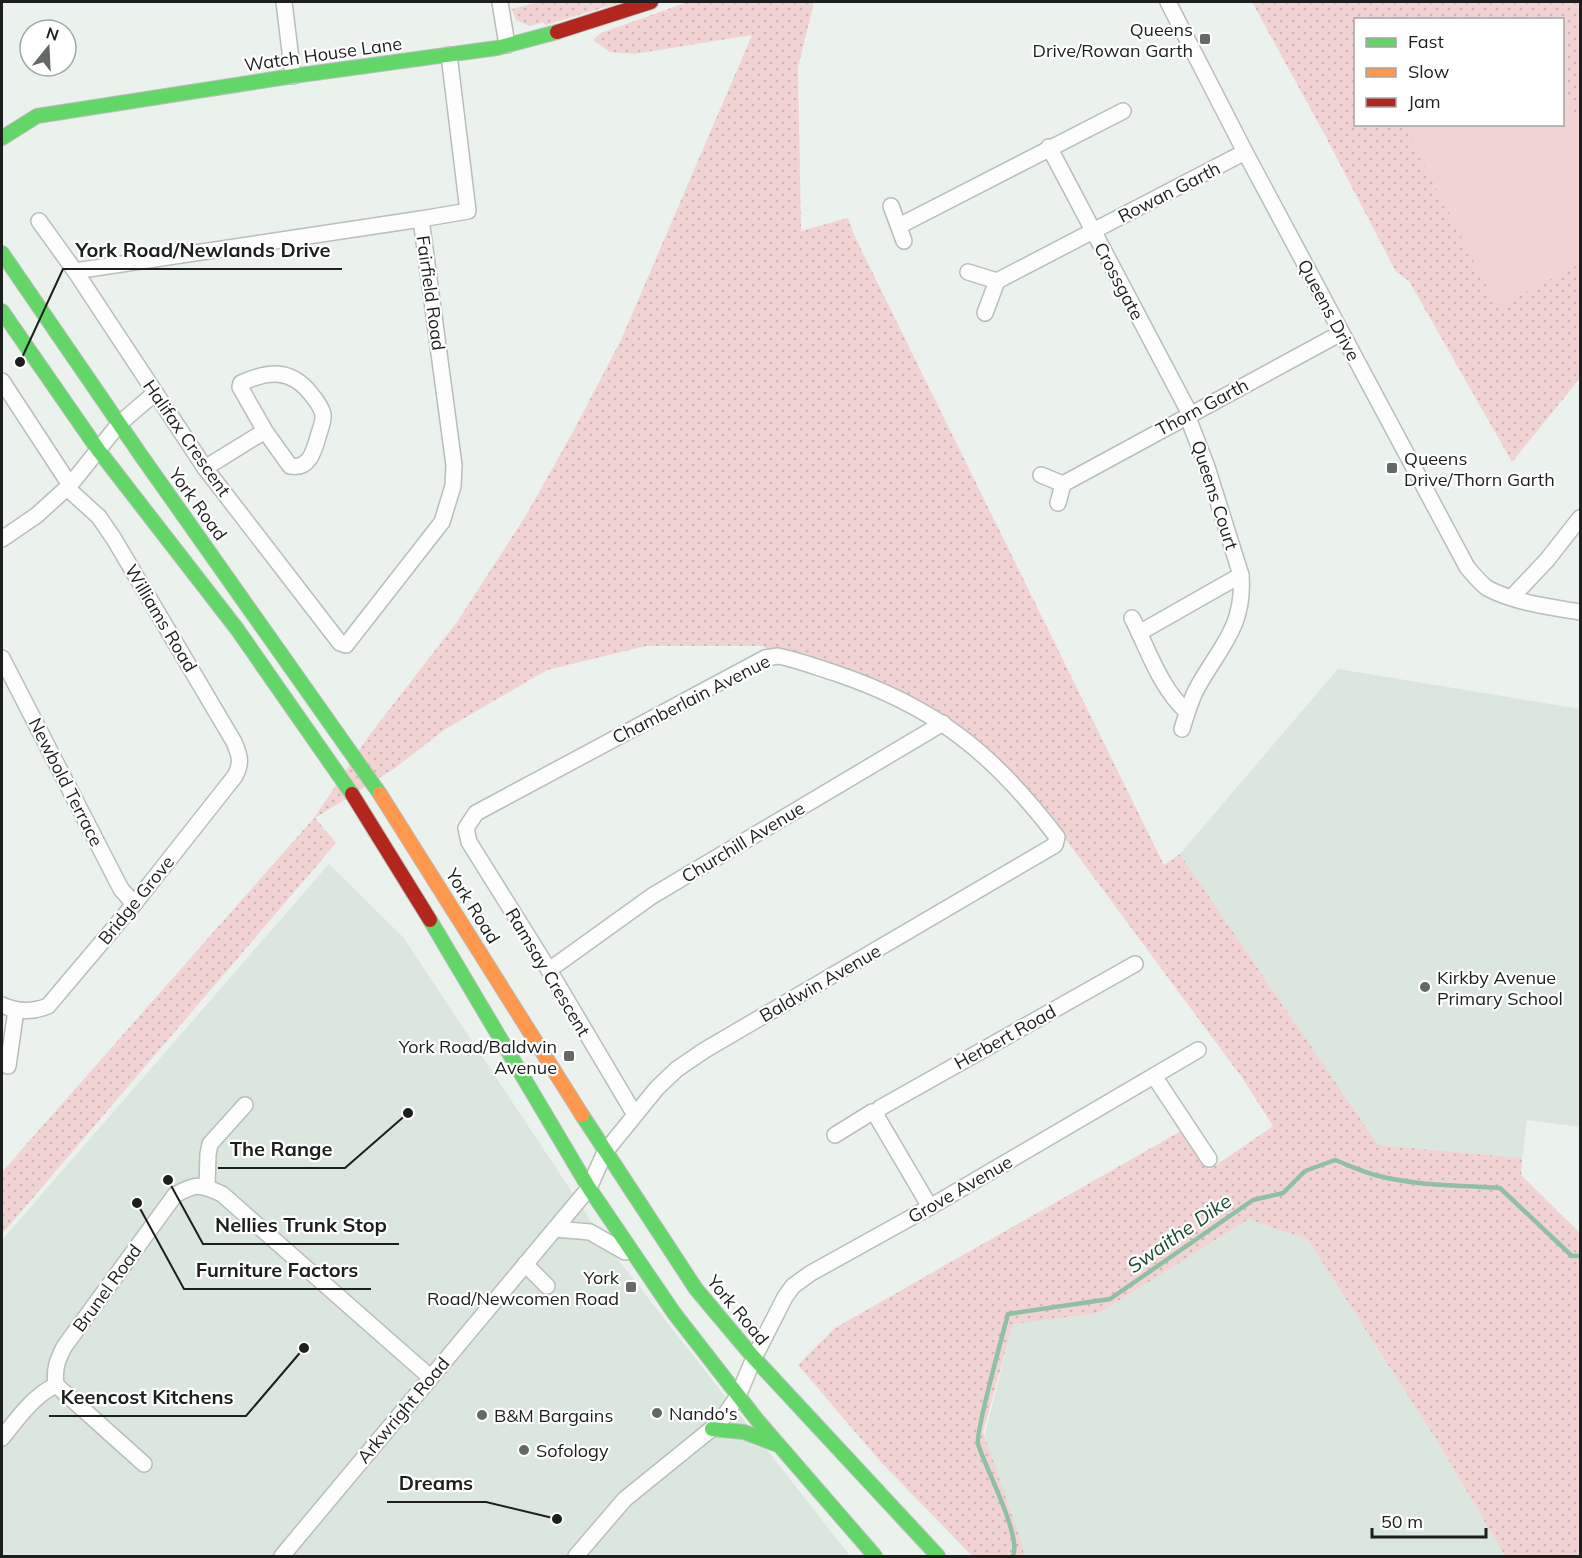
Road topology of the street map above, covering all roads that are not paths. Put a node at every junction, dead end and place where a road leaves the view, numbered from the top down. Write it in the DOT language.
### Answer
graph roads {
  1 [pos="284,2"];
  2 [pos="500,2"];
  3 [pos="651,2"];
  4 [pos="1168,2"];
  5 [pos="507,45"];
  6 [pos="449,55"];
  7 [pos="292,76"];
  8 [pos="1123,111"];
  9 [pos="2,138"];
  10 [pos="1049,147"];
  11 [pos="1245,152"];
  12 [pos="891,206"];
  13 [pos="421,219"];
  14 [pos="39,221"];
  15 [pos="899,226"];
  16 [pos="1093,231"];
  17 [pos="904,241"];
  18 [pos="2,253"];
  19 [pos="75,271"];
  20 [pos="968,272"];
  21 [pos="997,281"];
  22 [pos="2,311"];
  23 [pos="985,313"];
  24 [pos="1341,333"];
  25 [pos="2,381"];
  26 [pos="155,393"];
  27 [pos="1188,414"];
  28 [pos="119,424"];
  29 [pos="265,431"];
  30 [pos="99,451"];
  31 [pos="206,468"];
  32 [pos="1041,475"];
  33 [pos="1063,484"];
  34 [pos="69,487"];
  35 [pos="1058,503"];
  36 [pos="1581,518"];
  37 [pos="2,539"];
  38 [pos="1241,575"];
  39 [pos="1512,597"];
  40 [pos="1581,612"];
  41 [pos="1132,618"];
  42 [pos="1139,633"];
  43 [pos="346,645"];
  44 [pos="2,658"];
  45 [pos="1187,712"];
  46 [pos="943,723"];
  47 [pos="1182,729"];
  48 [pos="241,758"];
  49 [pos="466,828"];
  50 [pos="1057,841"];
  51 [pos="134,904"];
  52 [pos="1136,964"];
  53 [pos="549,970"];
  54 [pos="9,1008"];
  55 [pos="1198,1050"];
  56 [pos="8,1066"];
  57 [pos="1154,1076"];
  58 [pos="245,1105"];
  59 [pos="877,1112"];
  60 [pos="635,1115"];
  61 [pos="835,1135"];
  62 [pos="605,1152"];
  63 [pos="1209,1159"];
  64 [pos="207,1187"];
  65 [pos="589,1188"];
  66 [pos="930,1207"];
  67 [pos="555,1229"];
  68 [pos="638,1260"];
  69 [pos="525,1264"];
  70 [pos="547,1286"];
  71 [pos="754,1358"];
  72 [pos="430,1377"];
  73 [pos="57,1385"];
  74 [pos="738,1396"];
  75 [pos="712,1430"];
  76 [pos="2,1438"];
  77 [pos="780,1446"];
  78 [pos="144,1464"];
  79 [pos="935,1553"];
  80 [pos="282,1557"];
  81 [pos="576,1557"];
  82 [pos="875,1557"];
  1 -- 7 [label="street"];
  2 -- 5 [label="street"];
  3 -- 5 [label="main road, Watch House Lane"];
  4 -- 11 [label="street, Queens Drive"];
  5 -- 6 [label="main road, Watch House Lane"];
  6 -- 7 [label="main road, Watch House Lane"];
  6 -- 13 [label="street"];
  7 -- 9 [label="main road, Watch House Lane"];
  8 -- 10 [label="street"];
  10 -- 15 [label="street"];
  10 -- 16 [label="street, Crossgate"];
  11 -- 16 [label="street, Rowan Garth"];
  11 -- 24 [label="street, Queens Drive"];
  12 -- 15 [label="street"];
  13 -- 19 [label="street, Fairfield Road"];
  13 -- 43 [label="street, Fairfield Road"];
  14 -- 19 [label="street, Halifax Crescent"];
  15 -- 17 [label="street"];
  16 -- 21 [label="street, Rowan Garth"];
  16 -- 27 [label="street, Crossgate"];
  18 -- 28 [label="main road, York Road"];
  19 -- 26 [label="street, Halifax Crescent"];
  20 -- 21 [label="street"];
  21 -- 23 [label="street"];
  22 -- 30 [label="main road"];
  24 -- 27 [label="street, Thorn Garth"];
  24 -- 39 [label="street, Queens Drive"];
  25 -- 34 [label="street, Williams Road"];
  26 -- 28 [label="street"];
  26 -- 31 [label="street, Halifax Crescent"];
  27 -- 33 [label="street, Thorn Garth"];
  27 -- 38 [label="street, Queens Court"];
  28 -- 30 [label="street"];
  28 -- 62 [label="main road, York Road"];
  29 -- 29 [label="street"];
  29 -- 31 [label="street"];
  30 -- 34 [label="street"];
  30 -- 65 [label="main road"];
  31 -- 43 [label="street, Halifax Crescent"];
  32 -- 33 [label="street"];
  33 -- 35 [label="street"];
  34 -- 37 [label="street"];
  34 -- 48 [label="street, Williams Road"];
  36 -- 39 [label="street"];
  38 -- 42 [label="street"];
  38 -- 45 [label="street, Queens Court"];
  39 -- 40 [label="street, Queens Drive"];
  41 -- 42 [label="street"];
  42 -- 45 [label="street"];
  44 -- 51 [label="street, Newbold Terrace"];
  45 -- 47 [label="street, Queens Court"];
  46 -- 49 [label="street, Chamberlain Avenue"];
  46 -- 50 [label="street, Chamberlain Avenue"];
  46 -- 53 [label="street, Churchill Avenue"];
  48 -- 51 [label="street, Bridge Grove"];
  49 -- 53 [label="street, Ramsay Crescent"];
  50 -- 60 [label="street, Baldwin Avenue"];
  51 -- 54 [label="street, Bridge Grove"];
  52 -- 59 [label="street, Herbert Road"];
  53 -- 60 [label="street, Ramsay Crescent"];
  54 -- 56 [label="street"];
  55 -- 57 [label="street, Grove Avenue"];
  57 -- 63 [label="street"];
  57 -- 66 [label="street, Grove Avenue"];
  58 -- 64 [label="street"];
  59 -- 61 [label="street, Herbert Road"];
  59 -- 66 [label="street"];
  60 -- 62 [label="street, Baldwin Avenue"];
  62 -- 65 [label="street, Arkwright Road"];
  62 -- 71 [label="main road, York Road"];
  64 -- 72 [label="street"];
  64 -- 73 [label="street, Brunel Road"];
  65 -- 67 [label="street, Arkwright Road"];
  65 -- 68 [label="main road"];
  66 -- 71 [label="street, Grove Avenue"];
  67 -- 68 [label="street"];
  67 -- 69 [label="street, Arkwright Road"];
  68 -- 74 [label="main road"];
  69 -- 70 [label="street"];
  69 -- 72 [label="street, Arkwright Road"];
  71 -- 74 [label="street, Grove Avenue"];
  71 -- 79 [label="main road, York Road"];
  72 -- 80 [label="street, Arkwright Road"];
  73 -- 76 [label="street"];
  73 -- 78 [label="street"];
  74 -- 75 [label="street, Grove Avenue"];
  74 -- 77 [label="main road"];
  75 -- 77 [label="main road"];
  75 -- 81 [label="street, Grove Avenue"];
  77 -- 82 [label="main road"];
}
